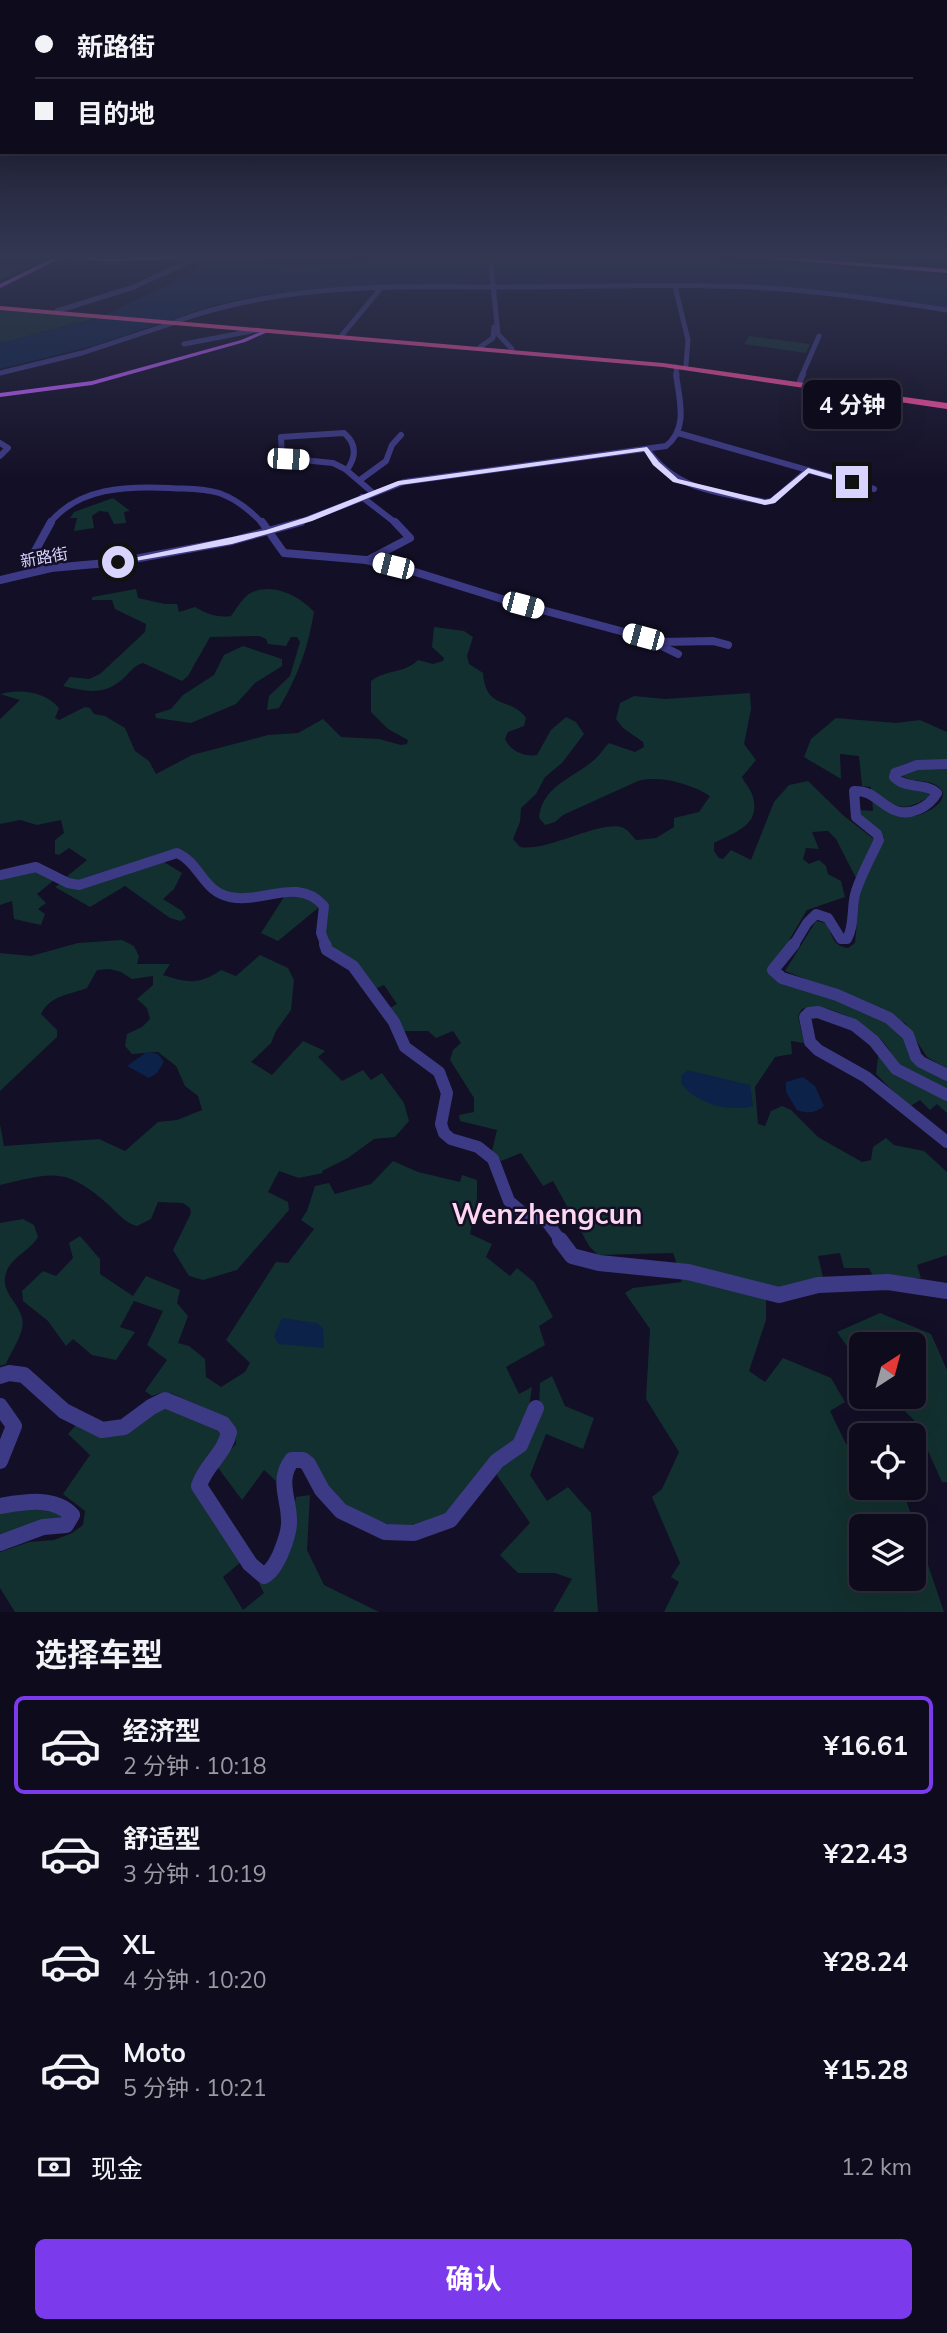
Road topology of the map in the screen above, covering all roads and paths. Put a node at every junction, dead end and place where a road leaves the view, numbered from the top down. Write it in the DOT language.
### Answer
graph roads {
  1 [pos="145,331"];
  2 [pos="251,331"];
  3 [pos="267,331"];
  4 [pos="270,331"];
  5 [pos="293,331"];
  6 [pos="345,331"];
  7 [pos="494,331"];
  8 [pos="498,331"];
  9 [pos="686,331"];
  10 [pos="342,335"];
  11 [pos="819,336"];
  12 [pos="184,344"];
  13 [pos="480,347"];
  14 [pos="512,349"];
  15 [pos="686,365"];
  16 [pos="676,367"];
  17 [pos="0,373"];
  18 [pos="800,381"];
  19 [pos="0,395"];
  20 [pos="947,404"];
  21 [pos="678,433"];
  22 [pos="401,435"];
  23 [pos="0,443"];
  24 [pos="647,449"];
  25 [pos="0,456"];
  26 [pos="347,470"];
  27 [pos="808,470"];
  28 [pos="360,480"];
  29 [pos="874,489"];
  30 [pos="372,492"];
  31 [pos="362,497"];
  32 [pos="268,531"];
  33 [pos="369,560"];
  34 [pos="40,570"];
  35 [pos="0,580"];
  36 [pos="657,642"];
  37 [pos="728,645"];
  38 [pos="678,654"];
  39 [pos="947,764"];
  40 [pos="0,875"];
  41 [pos="947,1075"];
  42 [pos="947,1095"];
  43 [pos="947,1142"];
  44 [pos="947,1291"];
  45 [pos="0,1376"];
  46 [pos="0,1406"];
  47 [pos="536,1409"];
  48 [pos="0,1461"];
  49 [pos="0,1506"];
  50 [pos="0,1543"];
  1 -- 17 [label="street"];
  2 -- 12 [label="street"];
  3 -- 19 [label="main road"];
  4 -- 16 [label="highway"];
  5 -- 10 [label="highway"];
  6 -- 10 [label="street"];
  7 -- 13 [label="street"];
  8 -- 14 [label="street"];
  9 -- 15 [label="street"];
  10 -- 13 [label="highway"];
  11 -- 18 [label="street"];
  13 -- 14 [label="highway"];
  14 -- 15 [label="highway"];
  15 -- 18 [label="highway"];
  16 -- 20 [label="highway"];
  16 -- 21 [label="street"];
  18 -- 20 [label="highway"];
  21 -- 24 [label="street, 新路街"];
  21 -- 27 [label="street"];
  22 -- 28 [label="street"];
  23 -- 25 [label="street"];
  24 -- 27 [label="street"];
  24 -- 30 [label="street, 新路街"];
  26 -- 26 [label="street"];
  26 -- 28 [label="street"];
  27 -- 29 [label="street"];
  28 -- 30 [label="street"];
  30 -- 31 [label="street, 新路街"];
  31 -- 32 [label="street, 新路街"];
  31 -- 33 [label="street"];
  32 -- 33 [label="street"];
  32 -- 34 [label="street, 新路街"];
  32 -- 34 [label="street"];
  33 -- 36 [label="street"];
  34 -- 35 [label="street, 新路街"];
  36 -- 37 [label="street"];
  36 -- 38 [label="street"];
  39 -- 41 [label="street"];
  40 -- 44 [label="street"];
  42 -- 43 [label="street"];
  45 -- 47 [label="street"];
  46 -- 48 [label="street"];
  49 -- 50 [label="street"];
}
